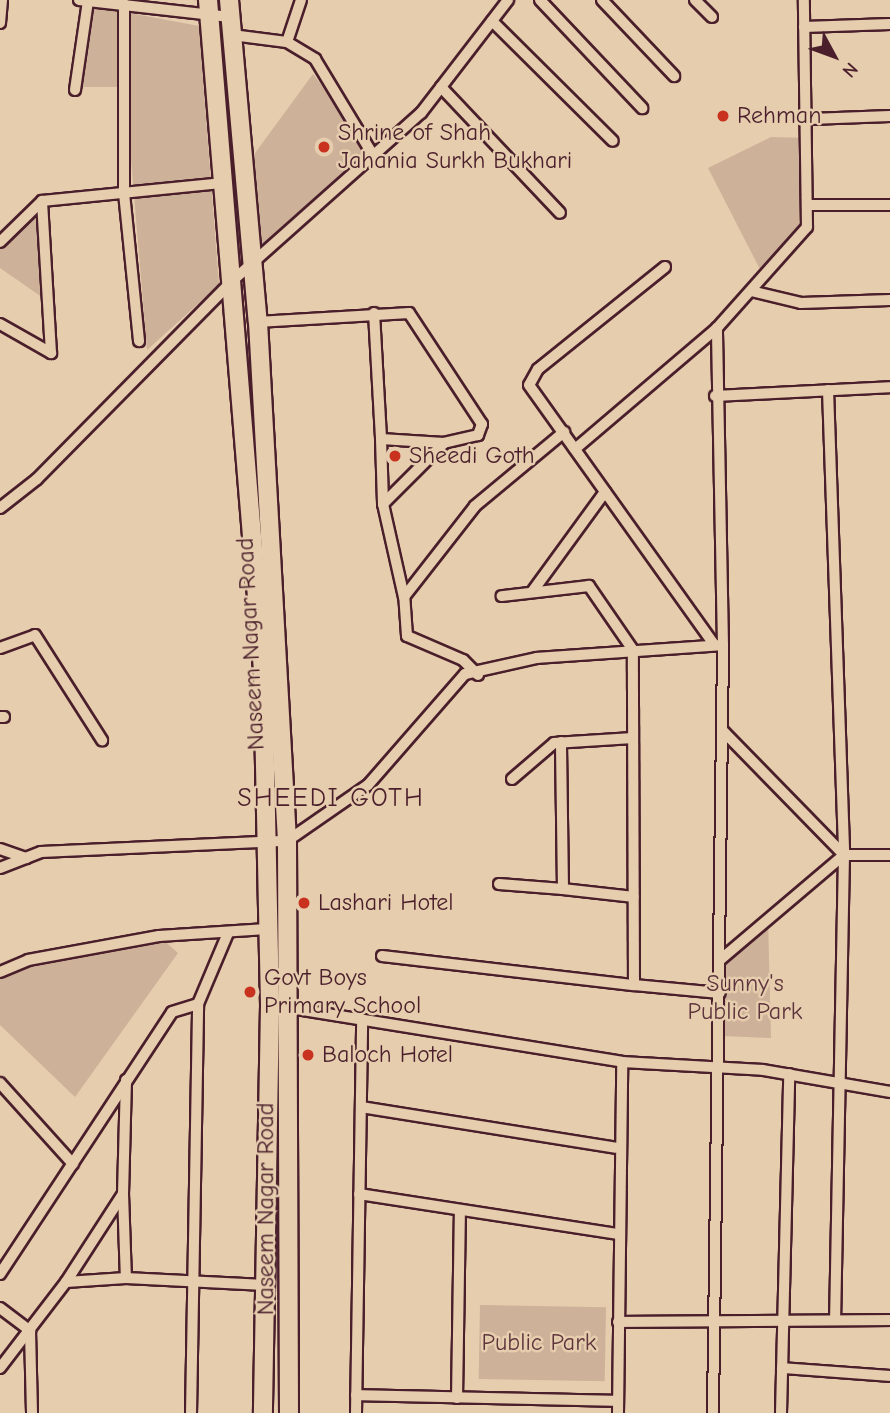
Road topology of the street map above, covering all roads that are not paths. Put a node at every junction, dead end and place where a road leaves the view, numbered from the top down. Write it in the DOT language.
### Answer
graph roads {
  1 [pos="2,0"];
  2 [pos="301,0"];
  3 [pos="508,0"];
  4 [pos="540,0"];
  5 [pos="601,0"];
  6 [pos="695,0"];
  7 [pos="804,0"];
  8 [pos="84,1"];
  9 [pos="124,4"];
  10 [pos="209,8"];
  11 [pos="712,17"];
  12 [pos="230,18"];
  13 [pos="492,21"];
  14 [pos="0,23"];
  15 [pos="890,24"];
  16 [pos="804,27"];
  17 [pos="287,43"];
  18 [pos="674,76"];
  19 [pos="441,87"];
  20 [pos="75,90"];
  21 [pos="642,108"];
  22 [pos="890,116"];
  23 [pos="810,119"];
  24 [pos="612,141"];
  25 [pos="373,155"];
  26 [pos="221,183"];
  27 [pos="124,193"];
  28 [pos="42,201"];
  29 [pos="811,205"];
  30 [pos="890,205"];
  31 [pos="560,213"];
  32 [pos="0,242"];
  33 [pos="249,266"];
  34 [pos="665,267"];
  35 [pos="230,283"];
  36 [pos="751,291"];
  37 [pos="890,300"];
  38 [pos="374,313"];
  39 [pos="258,322"];
  40 [pos="0,324"];
  41 [pos="717,328"];
  42 [pos="139,341"];
  43 [pos="890,387"];
  44 [pos="828,390"];
  45 [pos="715,396"];
  46 [pos="564,432"];
  47 [pos="381,439"];
  48 [pos="444,443"];
  49 [pos="575,449"];
  50 [pos="605,492"];
  51 [pos="383,504"];
  52 [pos="0,508"];
  53 [pos="532,592"];
  54 [pos="502,596"];
  55 [pos="404,597"];
  56 [pos="718,645"];
  57 [pos="0,649"];
  58 [pos="633,650"];
  59 [pos="478,675"];
  60 [pos="723,732"];
  61 [pos="633,738"];
  62 [pos="102,740"];
  63 [pos="561,742"];
  64 [pos="512,779"];
  65 [pos="264,841"];
  66 [pos="287,841"];
  67 [pos="0,849"];
  68 [pos="844,855"];
  69 [pos="890,855"];
  70 [pos="26,858"];
  71 [pos="0,868"];
  72 [pos="499,884"];
  73 [pos="563,889"];
  74 [pos="634,897"];
  75 [pos="267,929"];
  76 [pos="228,933"];
  77 [pos="382,956"];
  78 [pos="720,960"];
  79 [pos="0,972"];
  80 [pos="634,985"];
  81 [pos="720,993"];
  82 [pos="198,1004"];
  83 [pos="270,1006"];
  84 [pos="291,1007"];
  85 [pos="362,1021"];
  86 [pos="621,1062"];
  87 [pos="719,1071"];
  88 [pos="789,1074"];
  89 [pos="126,1080"];
  90 [pos="843,1081"];
  91 [pos="0,1083"];
  92 [pos="890,1092"];
  93 [pos="361,1107"];
  94 [pos="616,1149"];
  95 [pos="73,1164"];
  96 [pos="123,1194"];
  97 [pos="359,1194"];
  98 [pos="460,1213"];
  99 [pos="617,1234"];
  100 [pos="0,1273"];
  101 [pos="126,1278"];
  102 [pos="191,1281"];
  103 [pos="66,1282"];
  104 [pos="265,1285"];
  105 [pos="0,1308"];
  106 [pos="785,1316"];
  107 [pos="715,1317"];
  108 [pos="835,1319"];
  109 [pos="890,1320"];
  110 [pos="618,1322"];
  111 [pos="30,1331"];
  112 [pos="0,1368"];
  113 [pos="782,1368"];
  114 [pos="890,1376"];
  115 [pos="356,1395"];
  116 [pos="457,1398"];
  117 [pos="618,1401"];
  118 [pos="32,1413"];
  119 [pos="191,1413"];
  120 [pos="263,1413"];
  121 [pos="289,1413"];
  122 [pos="356,1413"];
  123 [pos="618,1413"];
  124 [pos="713,1413"];
  125 [pos="781,1413"];
  1 -- 14 [label="street"];
  2 -- 17 [label="street"];
  3 -- 13 [label="street"];
  4 -- 21 [label="street"];
  5 -- 18 [label="street"];
  6 -- 11 [label="street"];
  7 -- 16 [label="street"];
  8 -- 9 [label="street"];
  8 -- 20 [label="street"];
  9 -- 10 [label="street"];
  9 -- 27 [label="street"];
  10 -- 12 [label="street"];
  10 -- 26 [label="main road, Naseem Nagar Road"];
  12 -- 17 [label="street"];
  12 -- 33 [label="main road, Naseem Nagar Road"];
  13 -- 19 [label="street"];
  13 -- 24 [label="street"];
  15 -- 16 [label="street"];
  16 -- 23 [label="street"];
  17 -- 25 [label="street"];
  19 -- 25 [label="street"];
  19 -- 31 [label="street"];
  22 -- 23 [label="street"];
  23 -- 29 [label="street"];
  25 -- 33 [label="street"];
  26 -- 27 [label="street"];
  26 -- 35 [label="main road, Naseem Nagar Road"];
  27 -- 28 [label="street"];
  27 -- 42 [label="street"];
  28 -- 32 [label="street"];
  28 -- 40 [label="street"];
  29 -- 30 [label="street"];
  29 -- 36 [label="street"];
  33 -- 35 [label="street"];
  33 -- 39 [label="main road, Naseem Nagar Road"];
  34 -- 46 [label="street"];
  35 -- 52 [label="street"];
  35 -- 65 [label="main road, Naseem Nagar Road"];
  36 -- 37 [label="street"];
  36 -- 41 [label="street"];
  38 -- 39 [label="street"];
  38 -- 47 [label="street"];
  38 -- 48 [label="street"];
  39 -- 66 [label="main road, Naseem Nagar Road"];
  41 -- 45 [label="street"];
  41 -- 49 [label="street"];
  43 -- 44 [label="street"];
  44 -- 45 [label="street"];
  44 -- 68 [label="street"];
  45 -- 56 [label="street"];
  46 -- 49 [label="street"];
  46 -- 55 [label="street"];
  47 -- 48 [label="street"];
  47 -- 51 [label="street"];
  48 -- 51 [label="street"];
  49 -- 50 [label="street"];
  50 -- 53 [label="street"];
  50 -- 56 [label="street"];
  51 -- 55 [label="street"];
  53 -- 54 [label="street"];
  53 -- 58 [label="street"];
  55 -- 59 [label="street"];
  56 -- 58 [label="street"];
  56 -- 60 [label="street"];
  57 -- 62 [label="street"];
  58 -- 59 [label="street"];
  58 -- 61 [label="street"];
  59 -- 66 [label="street"];
  60 -- 68 [label="street"];
  60 -- 78 [label="street"];
  61 -- 63 [label="street"];
  61 -- 74 [label="street"];
  63 -- 64 [label="street"];
  63 -- 73 [label="street"];
  65 -- 66 [label="street"];
  65 -- 70 [label="street"];
  65 -- 75 [label="main road, Naseem Nagar Road"];
  66 -- 84 [label="main road, Naseem Nagar Road"];
  67 -- 70 [label="street"];
  68 -- 69 [label="street"];
  68 -- 78 [label="street"];
  68 -- 90 [label="street"];
  70 -- 71 [label="street"];
  72 -- 73 [label="street"];
  73 -- 74 [label="street"];
  74 -- 80 [label="street"];
  75 -- 76 [label="street"];
  75 -- 83 [label="main road, Naseem Nagar Road"];
  76 -- 79 [label="street"];
  76 -- 82 [label="street"];
  77 -- 80 [label="street"];
  78 -- 81 [label="street"];
  80 -- 81 [label="street"];
  81 -- 87 [label="street"];
  82 -- 89 [label="street"];
  82 -- 102 [label="street"];
  83 -- 84 [label="street"];
  83 -- 104 [label="main road, Naseem Nagar Road"];
  84 -- 85 [label="street"];
  84 -- 121 [label="main road, Naseem Nagar Road"];
  85 -- 86 [label="street"];
  85 -- 93 [label="street"];
  86 -- 87 [label="street"];
  86 -- 94 [label="street"];
  87 -- 88 [label="street"];
  87 -- 107 [label="street"];
  88 -- 90 [label="street"];
  88 -- 106 [label="street"];
  89 -- 95 [label="street"];
  89 -- 96 [label="street"];
  90 -- 92 [label="street"];
  90 -- 108 [label="street"];
  91 -- 95 [label="street"];
  93 -- 94 [label="street"];
  93 -- 97 [label="street"];
  94 -- 99 [label="street"];
  95 -- 100 [label="street"];
  96 -- 101 [label="street"];
  96 -- 103 [label="street"];
  97 -- 98 [label="street"];
  97 -- 115 [label="street"];
  98 -- 99 [label="street"];
  98 -- 116 [label="street"];
  99 -- 110 [label="street"];
  101 -- 102 [label="street"];
  101 -- 103 [label="street"];
  102 -- 104 [label="street"];
  102 -- 119 [label="street"];
  103 -- 111 [label="street"];
  104 -- 120 [label="main road, Naseem Nagar Road"];
  105 -- 111 [label="street"];
  106 -- 107 [label="street"];
  106 -- 108 [label="street"];
  106 -- 113 [label="street"];
  107 -- 110 [label="street"];
  107 -- 124 [label="street"];
  108 -- 109 [label="street"];
  110 -- 117 [label="street"];
  111 -- 112 [label="street"];
  111 -- 118 [label="street"];
  113 -- 114 [label="street"];
  113 -- 125 [label="street"];
  115 -- 116 [label="street"];
  115 -- 122 [label="street"];
  116 -- 117 [label="street"];
  117 -- 123 [label="street"];
}
